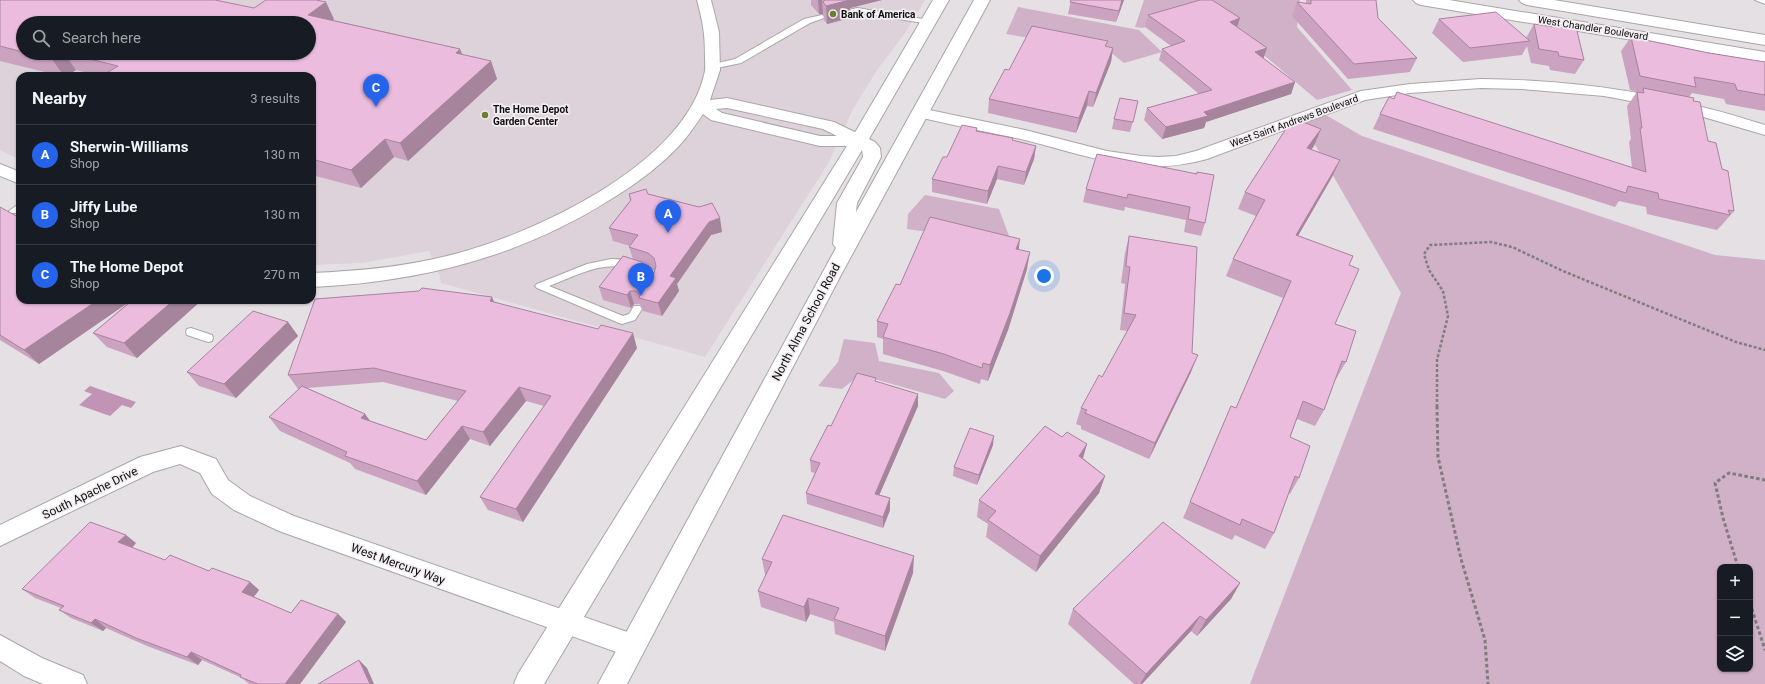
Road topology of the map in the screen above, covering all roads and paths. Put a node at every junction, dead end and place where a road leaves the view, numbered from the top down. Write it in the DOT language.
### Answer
graph roads {
  1 [pos="704,0"];
  2 [pos="942,0"];
  3 [pos="982,0"];
  4 [pos="1421,0"];
  5 [pos="1526,0"];
  6 [pos="1758,0"];
  7 [pos="1437,1"];
  8 [pos="1765,2"];
  9 [pos="845,12"];
  10 [pos="822,17"];
  11 [pos="929,22"];
  12 [pos="1765,40"];
  13 [pos="1765,57"];
  14 [pos="712,67"];
  15 [pos="701,105"];
  16 [pos="920,112"];
  17 [pos="1765,130"];
  18 [pos="859,141"];
  19 [pos="1,171"];
  20 [pos="16,177"];
  21 [pos="842,255"];
  22 [pos="316,280"];
  23 [pos="653,284"];
  24 [pos="637,309"];
  25 [pos="191,332"];
  26 [pos="208,338"];
  27 [pos="1765,350"];
  28 [pos="181,455"];
  29 [pos="1765,480"];
  30 [pos="0,536"];
  31 [pos="1737,564"];
  32 [pos="1753,612"];
  33 [pos="565,623"];
  34 [pos="633,646"];
  35 [pos="0,647"];
  36 [pos="1765,650"];
  37 [pos="74,684"];
  38 [pos="528,684"];
  39 [pos="612,684"];
  40 [pos="1488,684"];
  1 -- 14 [label="street"];
  2 -- 11 [label="main road"];
  3 -- 16 [label="main road, North Alma School Road"];
  4 -- 7 [label="main road, West Chandler Boulevard"];
  5 -- 12 [label="main road, West Chandler Boulevard"];
  6 -- 8 [label="lane"];
  7 -- 13 [label="main road, West Chandler Boulevard"];
  9 -- 11 [label="lane"];
  10 -- 14 [label="lane"];
  11 -- 18 [label="main road"];
  14 -- 15 [label="street"];
  15 -- 18 [label="street"];
  15 -- 22 [label="street"];
  16 -- 17 [label="street, West Saint Andrews Boulevard"];
  16 -- 21 [label="main road, North Alma School Road"];
  18 -- 21 [label="main road"];
  18 -- 33 [label="main road"];
  19 -- 20 [label="street"];
  21 -- 34 [label="main road, North Alma School Road"];
  23 -- 24 [label="lane"];
  25 -- 26 [label="lane"];
  27 -- 40 [label="path"];
  28 -- 30 [label="street, South Apache Drive"];
  28 -- 33 [label="street, West Mercury Way"];
  29 -- 31 [label="path"];
  32 -- 36 [label="path"];
  33 -- 34 [label="street, West Mercury Way"];
  33 -- 38 [label="main road"];
  34 -- 39 [label="main road, North Alma School Road"];
  35 -- 37 [label="street"];
}
